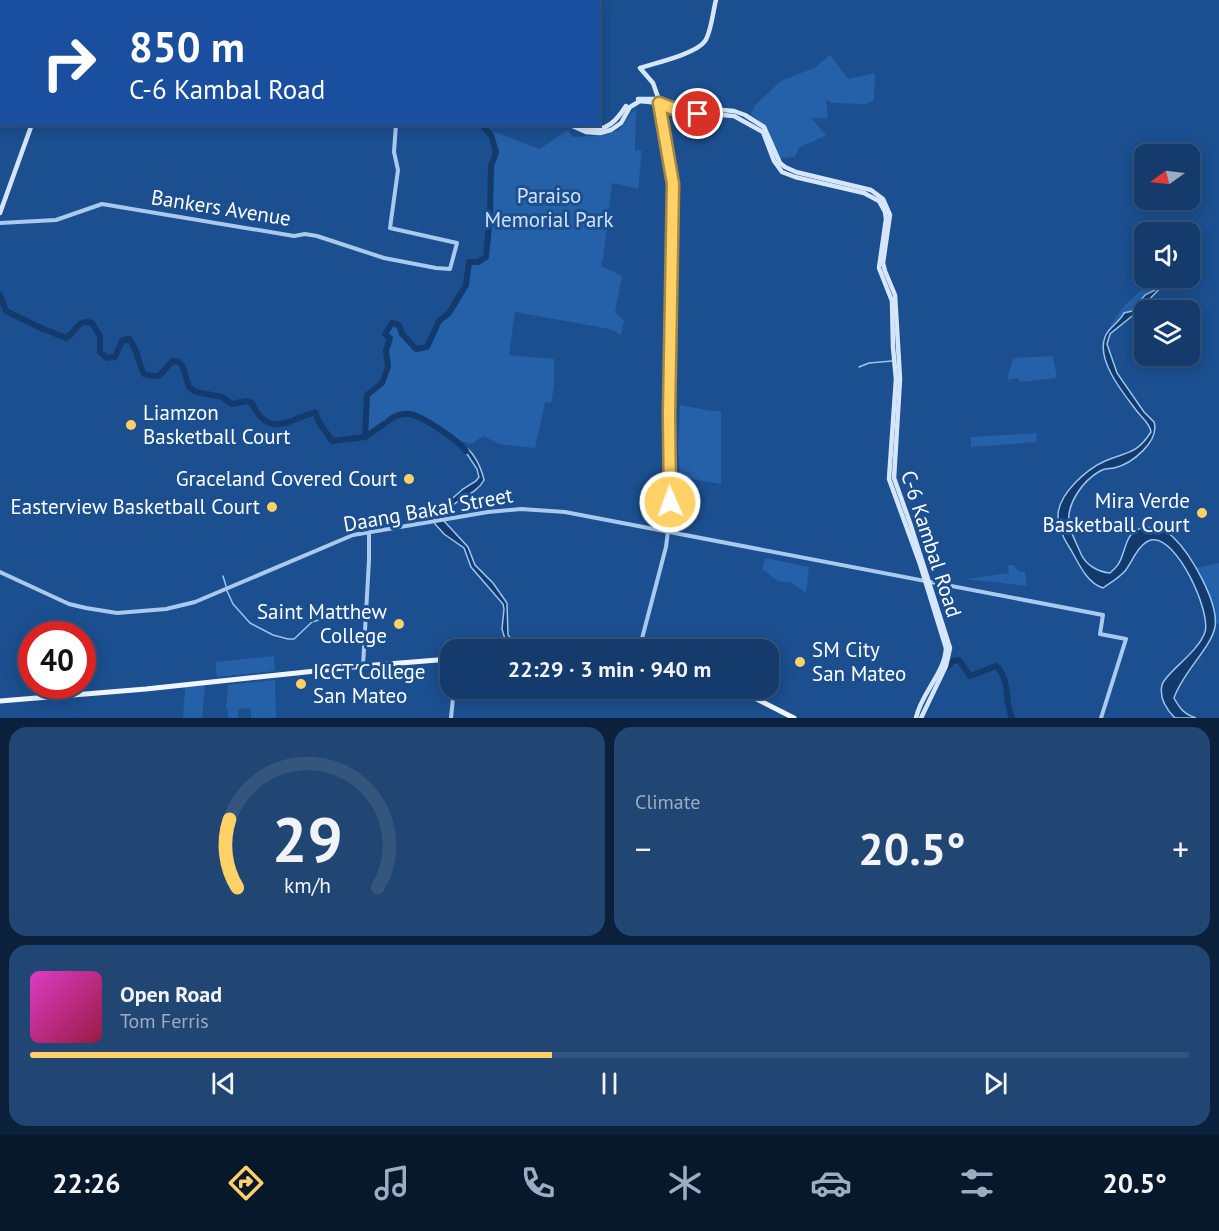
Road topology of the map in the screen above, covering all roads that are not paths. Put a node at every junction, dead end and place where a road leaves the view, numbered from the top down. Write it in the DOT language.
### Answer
graph roads {
  1 [pos="716,0"];
  2 [pos="659,101"];
  3 [pos="31,126"];
  4 [pos="396,126"];
  5 [pos="572,126"];
  6 [pos="582,126"];
  7 [pos="0,213"];
  8 [pos="0,223"];
  9 [pos="369,531"];
  10 [pos="669,532"];
  11 [pos="0,572"];
  12 [pos="927,582"];
  13 [pos="642,639"];
  14 [pos="440,660"];
  15 [pos="363,666"];
  16 [pos="453,699"];
  17 [pos="757,699"];
  18 [pos="0,701"];
  19 [pos="450,718"];
  20 [pos="794,718"];
  21 [pos="916,718"];
  22 [pos="921,718"];
  23 [pos="1101,718"];
  1 -- 2 [label="main road"];
  2 -- 5 [label="main road, C-6 Kambal Road"];
  2 -- 6 [label="main road, C-6 Kambal Road"];
  2 -- 10 [label="street"];
  2 -- 12 [label="main road, C-6 Kambal Road"];
  3 -- 7 [label="main road"];
  4 -- 8 [label="street, Bankers Avenue"];
  9 -- 10 [label="street, Daang Bakal Street"];
  9 -- 11 [label="street, Daang Bakal Street"];
  9 -- 15 [label="street"];
  10 -- 12 [label="street, Daang Bakal Street"];
  10 -- 13 [label="street"];
  12 -- 21 [label="main road, C-6 Kambal Road"];
  12 -- 22 [label="main road, C-6 Kambal Road"];
  12 -- 23 [label="street, Daang Bakal Street"];
  14 -- 15 [label="main road"];
  15 -- 18 [label="main road"];
  16 -- 19 [label="street"];
  17 -- 20 [label="main road"];
}
